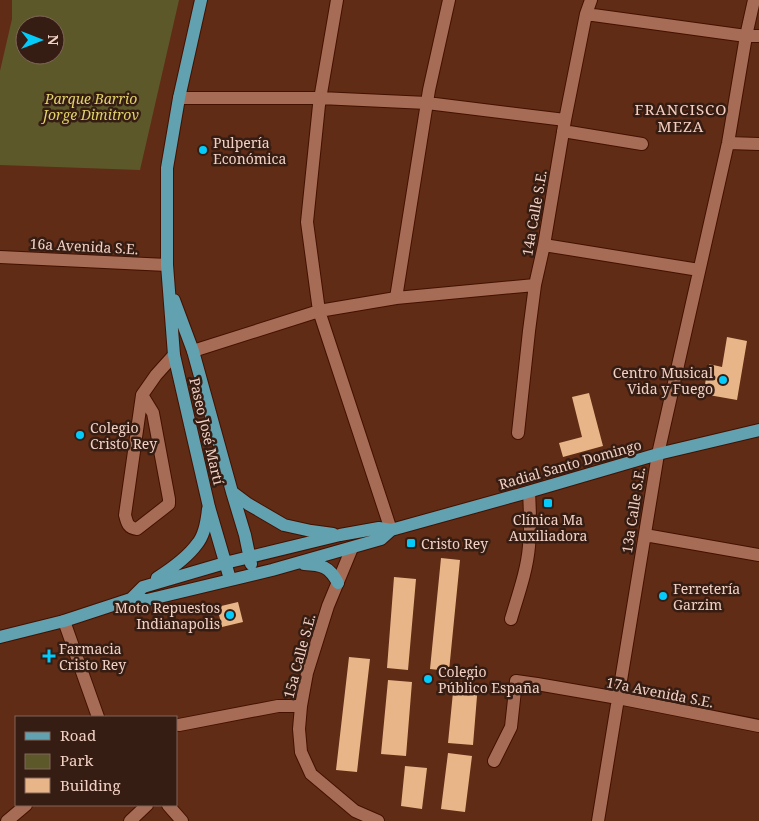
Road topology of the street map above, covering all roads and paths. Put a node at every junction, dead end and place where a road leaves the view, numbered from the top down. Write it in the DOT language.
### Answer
graph roads {
  1 [pos="201,0"];
  2 [pos="337,0"];
  3 [pos="449,0"];
  4 [pos="591,0"];
  5 [pos="754,0"];
  6 [pos="586,14"];
  7 [pos="746,36"];
  8 [pos="759,36"];
  9 [pos="180,98"];
  10 [pos="320,98"];
  11 [pos="427,103"];
  12 [pos="564,126"];
  13 [pos="728,143"];
  14 [pos="642,144"];
  15 [pos="759,144"];
  16 [pos="544,245"];
  17 [pos="0,257"];
  18 [pos="167,265"];
  19 [pos="699,270"];
  20 [pos="535,285"];
  21 [pos="168,286"];
  22 [pos="396,298"];
  23 [pos="319,310"];
  24 [pos="193,351"];
  25 [pos="174,355"];
  26 [pos="142,395"];
  27 [pos="759,430"];
  28 [pos="518,433"];
  29 [pos="658,454"];
  30 [pos="232,492"];
  31 [pos="529,492"];
  32 [pos="208,507"];
  33 [pos="391,530"];
  34 [pos="340,535"];
  35 [pos="645,535"];
  36 [pos="352,548"];
  37 [pos="759,556"];
  38 [pos="250,557"];
  39 [pos="225,562"];
  40 [pos="296,563"];
  41 [pos="254,573"];
  42 [pos="230,579"];
  43 [pos="338,583"];
  44 [pos="144,586"];
  45 [pos="131,599"];
  46 [pos="511,619"];
  47 [pos="64,621"];
  48 [pos="0,637"];
  49 [pos="618,698"];
  50 [pos="301,706"];
  51 [pos="98,716"];
  52 [pos="179,725"];
  53 [pos="759,726"];
  54 [pos="494,761"];
  55 [pos="25,806"];
  56 [pos="146,806"];
  57 [pos="169,806"];
  58 [pos="7,821"];
  59 [pos="130,821"];
  60 [pos="182,821"];
  61 [pos="378,821"];
  62 [pos="598,821"];
  1 -- 9 [label="main road, Paseo José Martí"];
  2 -- 10 [label="street"];
  3 -- 11 [label="street"];
  4 -- 6 [label="street, 14a Calle S.E."];
  5 -- 7 [label="street, 13a Calle S.E."];
  6 -- 7 [label="street"];
  6 -- 12 [label="street, 14a Calle S.E."];
  7 -- 8 [label="street"];
  7 -- 13 [label="street, 13a Calle S.E."];
  9 -- 10 [label="street"];
  9 -- 18 [label="main road, Paseo José Martí"];
  10 -- 11 [label="street"];
  10 -- 23 [label="street"];
  11 -- 12 [label="street"];
  11 -- 22 [label="street"];
  12 -- 14 [label="street"];
  12 -- 16 [label="street, 14a Calle S.E."];
  13 -- 15 [label="street"];
  13 -- 19 [label="street, 13a Calle S.E."];
  16 -- 19 [label="street"];
  16 -- 20 [label="street, 14a Calle S.E."];
  17 -- 18 [label="street, 16a Avenida S.E."];
  18 -- 21 [label="main road, Paseo José Martí"];
  19 -- 29 [label="street, 13a Calle S.E."];
  20 -- 22 [label="street"];
  20 -- 28 [label="street, 14a Calle S.E."];
  21 -- 24 [label="main road, Paseo José Martí"];
  21 -- 25 [label="main road, Paseo José Martí"];
  22 -- 23 [label="street"];
  23 -- 24 [label="street"];
  23 -- 33 [label="street"];
  24 -- 30 [label="main road, Paseo José Martí"];
  25 -- 26 [label="street"];
  25 -- 32 [label="main road, Paseo José Martí"];
  26 -- 26 [label="street"];
  27 -- 29 [label="main road, Radial Santo Domingo"];
  29 -- 31 [label="main road, Radial Santo Domingo"];
  29 -- 35 [label="street, 13a Calle S.E."];
  30 -- 34 [label="main road"];
  30 -- 38 [label="main road, Paseo José Martí"];
  31 -- 33 [label="main road, Radial Santo Domingo"];
  31 -- 46 [label="street"];
  32 -- 39 [label="main road, Paseo José Martí"];
  32 -- 44 [label="main road"];
  33 -- 34 [label="main road, Radial Santo Domingo"];
  33 -- 36 [label="main road, Radial Santo Domingo"];
  34 -- 38 [label="main road, Radial Santo Domingo"];
  35 -- 37 [label="street"];
  35 -- 49 [label="street, 13a Calle S.E."];
  36 -- 40 [label="main road, Radial Santo Domingo"];
  36 -- 43 [label="street, 15a Calle S.E."];
  38 -- 39 [label="main road, Radial Santo Domingo"];
  38 -- 41 [label="main road, Paseo José Martí"];
  39 -- 42 [label="main road, Paseo José Martí"];
  39 -- 44 [label="main road, Radial Santo Domingo"];
  40 -- 41 [label="main road, Radial Santo Domingo"];
  40 -- 43 [label="main road"];
  41 -- 42 [label="main road, Radial Santo Domingo"];
  42 -- 45 [label="main road, Radial Santo Domingo"];
  43 -- 50 [label="street, 15a Calle S.E."];
  44 -- 45 [label="main road, Radial Santo Domingo"];
  45 -- 47 [label="main road, Radial Santo Domingo"];
  47 -- 48 [label="main road, Radial Santo Domingo"];
  47 -- 51 [label="street"];
  49 -- 53 [label="street, 17a Avenida S.E."];
  49 -- 54 [label="street, 17a Avenida S.E."];
  49 -- 62 [label="street, 13a Calle S.E."];
  50 -- 52 [label="street"];
  50 -- 61 [label="street, 15a Calle S.E."];
  55 -- 58 [label="street"];
  56 -- 59 [label="street"];
  57 -- 60 [label="street"];
}
